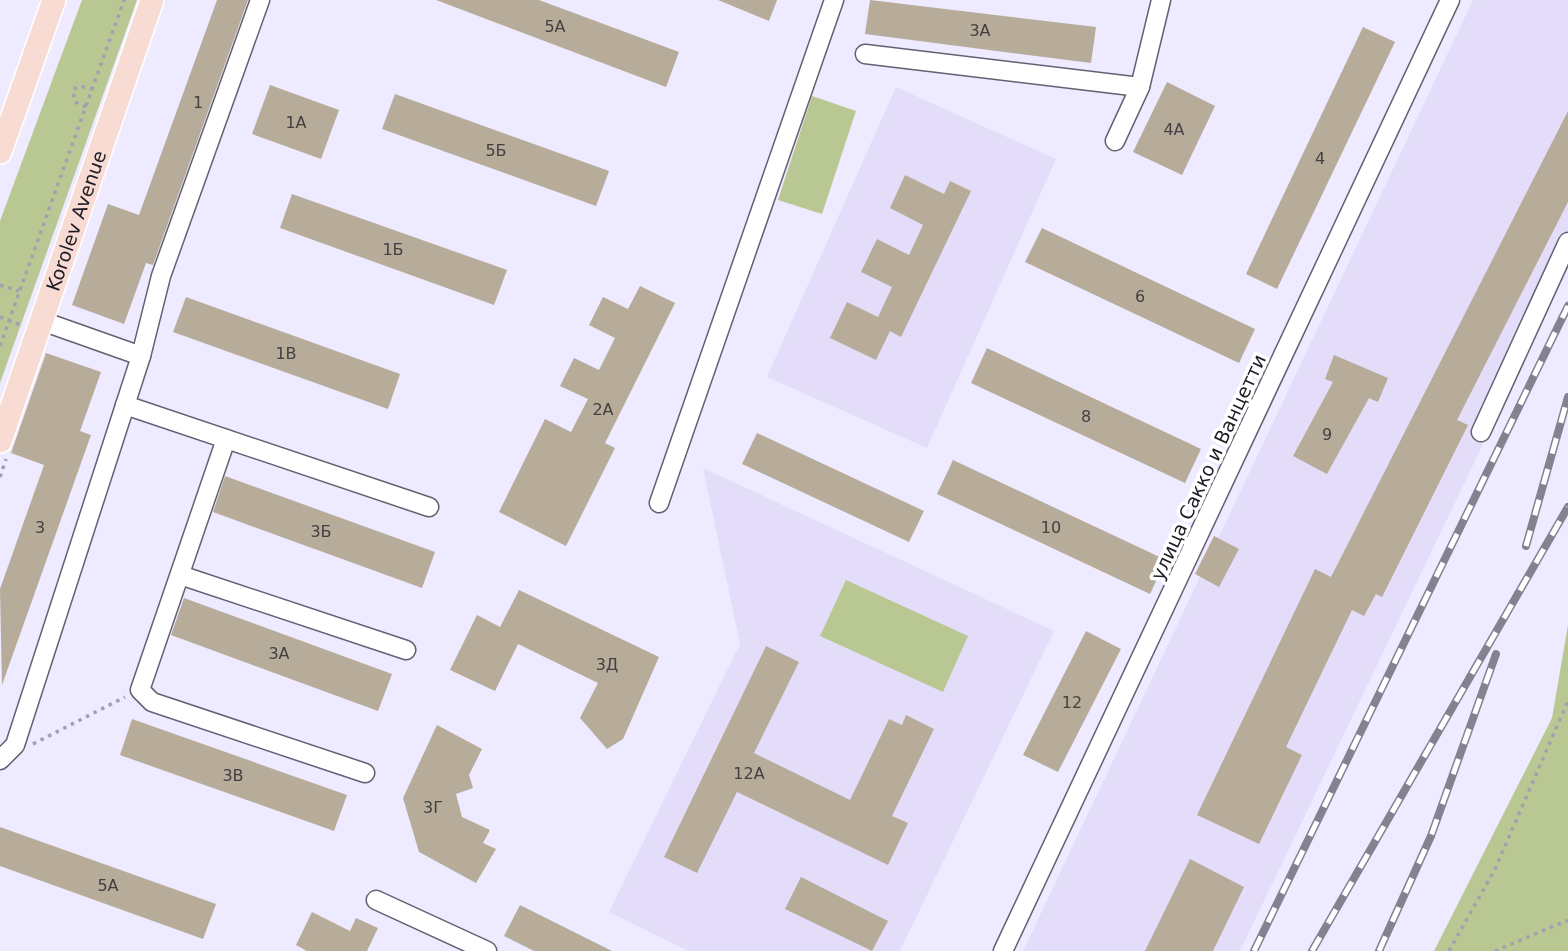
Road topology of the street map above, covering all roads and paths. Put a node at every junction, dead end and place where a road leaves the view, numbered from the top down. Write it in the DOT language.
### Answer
graph roads {
  1 [pos="54,0"];
  2 [pos="124,0"];
  3 [pos="152,0"];
  4 [pos="260,0"];
  5 [pos="834,0"];
  6 [pos="1161,0"];
  7 [pos="1450,0"];
  8 [pos="865,54"];
  9 [pos="1140,87"];
  10 [pos="92,89"];
  11 [pos="86,107"];
  12 [pos="1115,141"];
  13 [pos="0,152"];
  14 [pos="1568,242"];
  15 [pos="0,285"];
  16 [pos="19,291"];
  17 [pos="42,321"];
  18 [pos="0,346"];
  19 [pos="141,356"];
  20 [pos="125,405"];
  21 [pos="1481,432"];
  22 [pos="226,439"];
  23 [pos="0,441"];
  24 [pos="659,503"];
  25 [pos="429,507"];
  26 [pos="180,575"];
  27 [pos="406,650"];
  28 [pos="140,690"];
  29 [pos="1568,701"];
  30 [pos="5,755"];
  31 [pos="365,773"];
  32 [pos="376,900"];
  33 [pos="1568,920"];
  34 [pos="487,951"];
  35 [pos="1003,951"];
  36 [pos="1449,951"];
  37 [pos="1495,951"];
  1 -- 13 [label="main road"];
  2 -- 10 [label="path"];
  3 -- 17 [label="main road, Korolev Avenue"];
  4 -- 19 [label="street"];
  5 -- 24 [label="street"];
  6 -- 9 [label="street"];
  7 -- 35 [label="street, улица Сакко и Ванцетти"];
  8 -- 9 [label="street"];
  9 -- 12 [label="street"];
  10 -- 11 [label="path"];
  10 -- 11 [label="path"];
  11 -- 16 [label="path"];
  14 -- 21 [label="street"];
  15 -- 16 [label="path"];
  16 -- 18 [label="path"];
  17 -- 19 [label="street"];
  17 -- 23 [label="main road, Korolev Avenue"];
  19 -- 20 [label="street"];
  20 -- 22 [label="street"];
  20 -- 30 [label="street"];
  22 -- 25 [label="street"];
  22 -- 26 [label="street"];
  26 -- 27 [label="street"];
  26 -- 28 [label="street"];
  28 -- 30 [label="path"];
  28 -- 31 [label="street"];
  29 -- 36 [label="path"];
  32 -- 34 [label="street"];
  33 -- 37 [label="path"];
}
